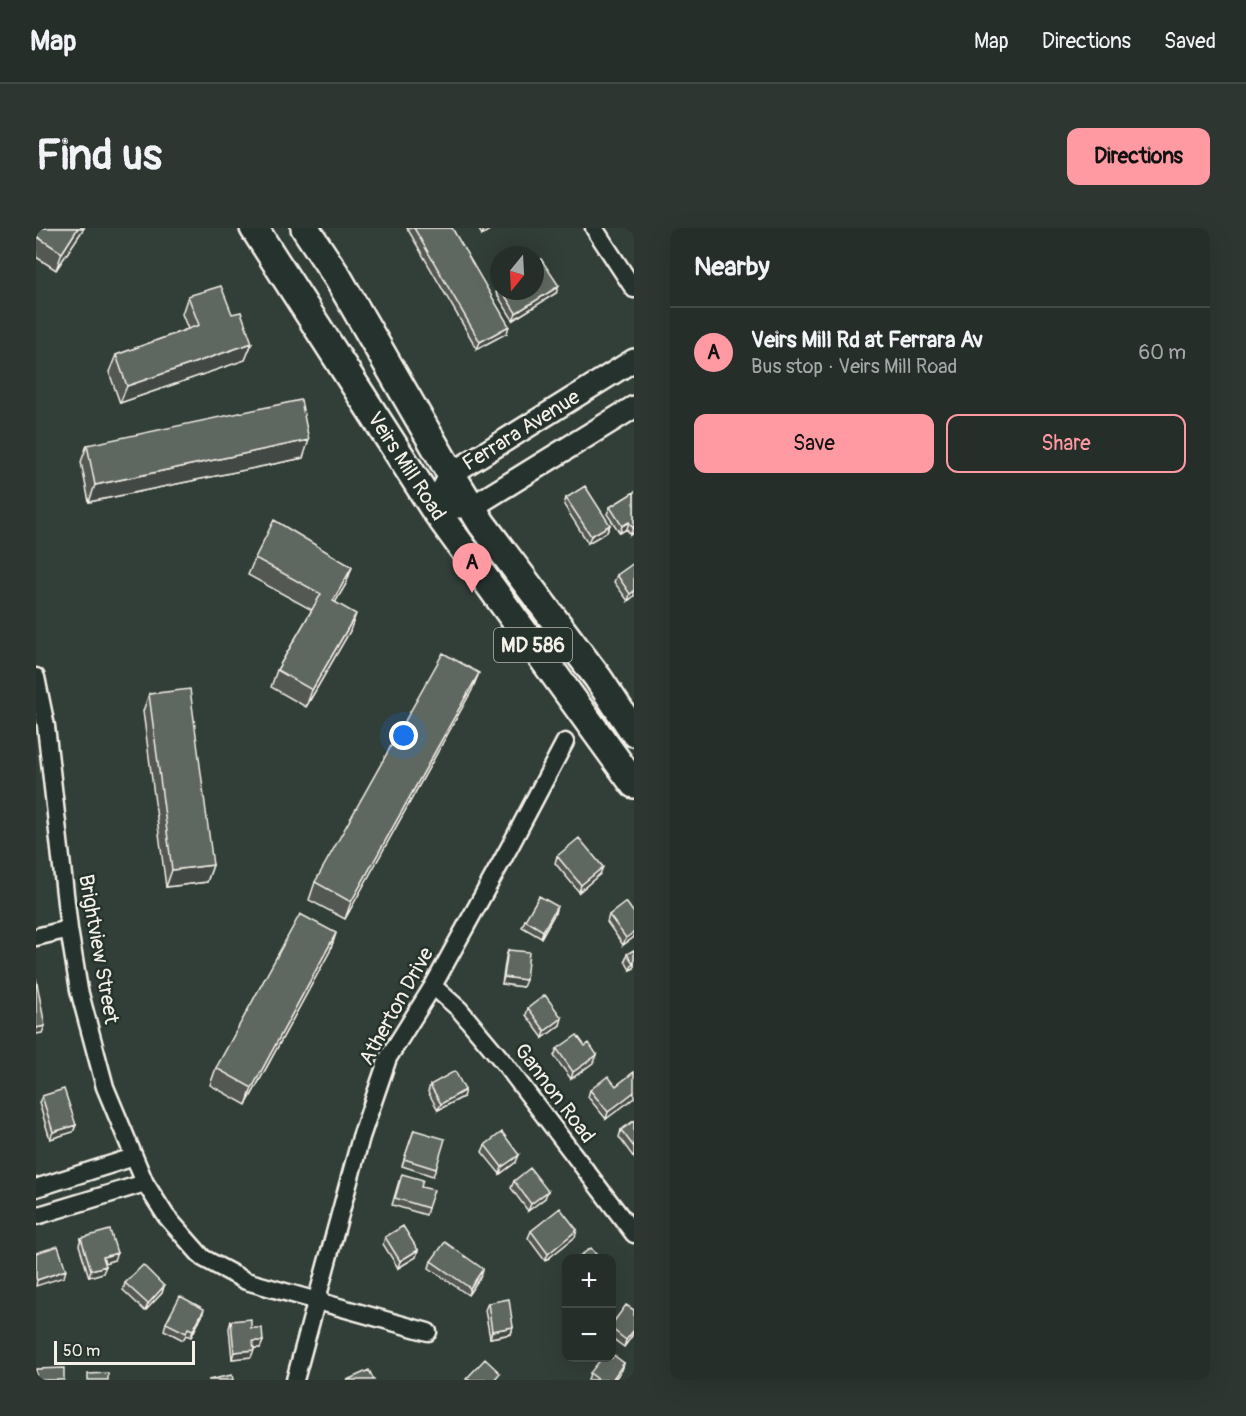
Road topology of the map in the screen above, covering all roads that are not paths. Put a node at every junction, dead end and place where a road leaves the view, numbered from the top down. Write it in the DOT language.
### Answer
graph roads {
  1 [pos="254,228"];
  2 [pos="305,228"];
  3 [pos="313,228"];
  4 [pos="594,228"];
  5 [pos="339,278"];
  6 [pos="634,289"];
  7 [pos="634,360"];
  8 [pos="634,407"];
  9 [pos="451,474"];
  10 [pos="433,507"];
  11 [pos="472,507"];
  12 [pos="36,677"];
  13 [pos="634,732"];
  14 [pos="565,742"];
  15 [pos="634,784"];
  16 [pos="69,929"];
  17 [pos="36,937"];
  18 [pos="433,986"];
  19 [pos="134,1157"];
  20 [pos="145,1183"];
  21 [pos="36,1188"];
  22 [pos="36,1216"];
  23 [pos="634,1233"];
  24 [pos="317,1301"];
  25 [pos="428,1332"];
  26 [pos="295,1380"];
  1 -- 10 [label="main road, Veirs Mill Road / MD 586"];
  2 -- 5 [label="main road, Veirs Mill Road / MD 586"];
  3 -- 5 [label="main road"];
  4 -- 6 [label="street"];
  5 -- 9 [label="main road, Veirs Mill Road / MD 586"];
  7 -- 9 [label="street, Ferrara Avenue"];
  8 -- 11 [label="street, Ferrara Avenue"];
  9 -- 10 [label="street, Ferrara Avenue"];
  9 -- 11 [label="main road, Veirs Mill Road / MD 586"];
  10 -- 11 [label="street, Ferrara Avenue"];
  10 -- 15 [label="main road, Veirs Mill Road / MD 586"];
  11 -- 13 [label="main road, Veirs Mill Road / MD 586"];
  12 -- 16 [label="street, Brightview Street"];
  14 -- 18 [label="street, Atherton Drive"];
  16 -- 17 [label="street"];
  16 -- 19 [label="street, Brightview Street"];
  18 -- 23 [label="street, Gannon Road"];
  18 -- 24 [label="street, Atherton Drive"];
  19 -- 20 [label="street, Brightview Street"];
  19 -- 21 [label="street"];
  20 -- 22 [label="street"];
  20 -- 24 [label="street, Brightview Street"];
  24 -- 25 [label="street, Brightview Street"];
  24 -- 26 [label="street, Atherton Drive"];
}
